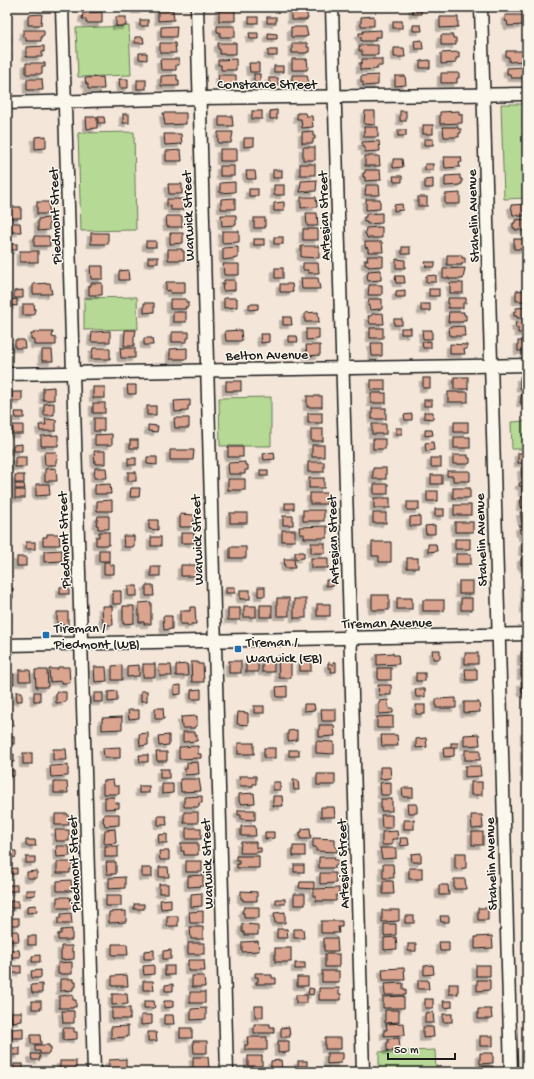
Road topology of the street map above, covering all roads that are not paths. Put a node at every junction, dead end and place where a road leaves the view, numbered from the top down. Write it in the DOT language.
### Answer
graph roads {
  1 [pos="62,7"];
  2 [pos="197,7"];
  3 [pos="332,7"];
  4 [pos="481,7"];
  5 [pos="527,94"];
  6 [pos="483,95"];
  7 [pos="335,97"];
  8 [pos="200,98"];
  9 [pos="65,102"];
  10 [pos="7,103"];
  11 [pos="527,365"];
  12 [pos="491,366"];
  13 [pos="342,368"];
  14 [pos="206,370"];
  15 [pos="7,374"];
  16 [pos="74,374"];
  17 [pos="527,634"];
  18 [pos="498,635"];
  19 [pos="350,638"];
  20 [pos="214,641"];
  21 [pos="82,643"];
  22 [pos="7,645"];
  23 [pos="94,1072"];
  24 [pos="227,1072"];
  25 [pos="363,1072"];
  26 [pos="511,1072"];
  1 -- 9 [label="street, Piedmont Street"];
  2 -- 8 [label="street, Warwick Street"];
  3 -- 7 [label="street, Artesian Street"];
  4 -- 6 [label="street, Stahelin Avenue"];
  5 -- 6 [label="street, Constance Street"];
  6 -- 7 [label="street, Constance Street"];
  6 -- 12 [label="street, Stahelin Avenue"];
  7 -- 8 [label="street, Constance Street"];
  7 -- 13 [label="street, Artesian Street"];
  8 -- 9 [label="street, Constance Street"];
  8 -- 14 [label="street, Warwick Street"];
  9 -- 10 [label="street, Constance Street"];
  9 -- 16 [label="street, Piedmont Street"];
  11 -- 12 [label="street, Belton Avenue"];
  12 -- 13 [label="street, Belton Avenue"];
  12 -- 18 [label="street, Stahelin Avenue"];
  13 -- 14 [label="street, Belton Avenue"];
  13 -- 19 [label="street, Artesian Street"];
  14 -- 16 [label="street, Belton Avenue"];
  14 -- 20 [label="street, Warwick Street"];
  15 -- 16 [label="street, Belton Avenue"];
  16 -- 21 [label="street, Piedmont Street"];
  17 -- 18 [label="street, Tireman Avenue"];
  18 -- 19 [label="street, Tireman Avenue"];
  18 -- 26 [label="street, Stahelin Avenue"];
  19 -- 20 [label="street, Tireman Avenue"];
  19 -- 25 [label="street, Artesian Street"];
  20 -- 21 [label="street, Tireman Avenue"];
  20 -- 24 [label="street, Warwick Street"];
  21 -- 22 [label="street, Tireman Avenue"];
  21 -- 23 [label="street, Piedmont Street"];
}
